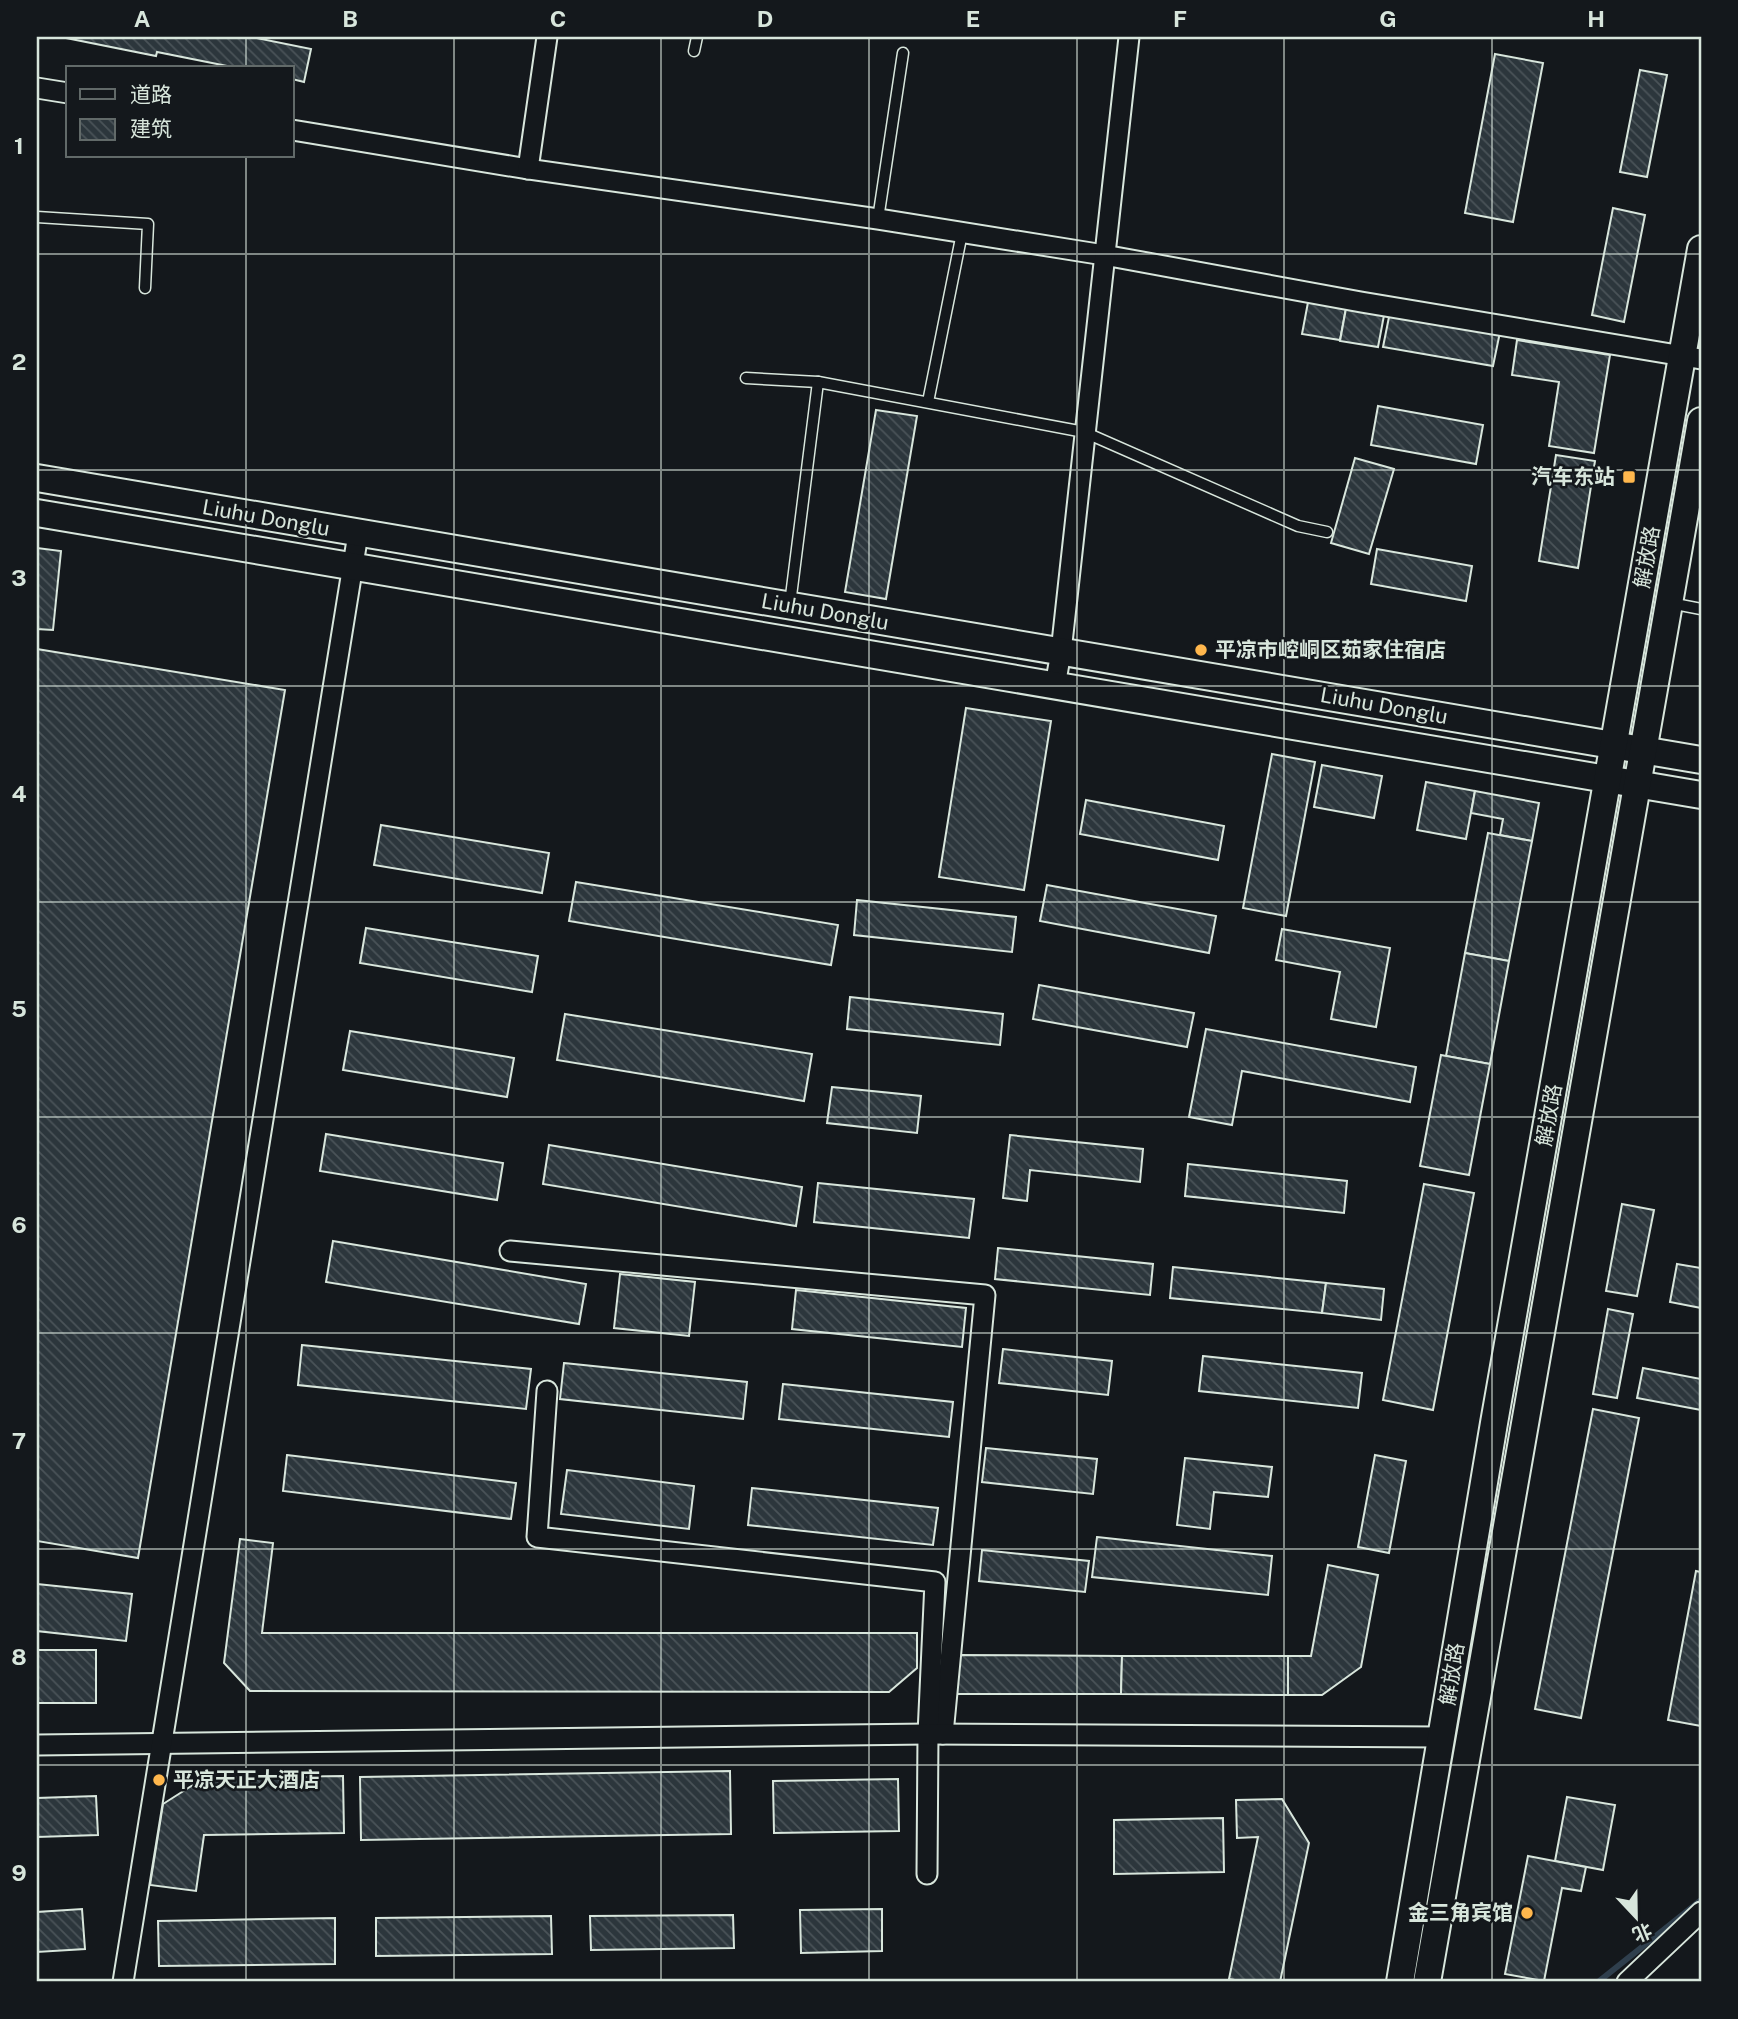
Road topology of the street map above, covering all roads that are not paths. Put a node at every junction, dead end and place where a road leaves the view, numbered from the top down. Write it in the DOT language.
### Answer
graph roads {
  1 [pos="547,37"];
  2 [pos="697,37"];
  3 [pos="1129,37"];
  4 [pos="694,51"];
  5 [pos="903,53"];
  6 [pos="37,88"];
  7 [pos="66,93"];
  8 [pos="294,130"];
  9 [pos="528,169"];
  10 [pos="37,217"];
  11 [pos="878,219"];
  12 [pos="962,233"];
  13 [pos="1701,249"];
  14 [pos="1104,255"];
  15 [pos="145,288"];
  16 [pos="1692,358"];
  17 [pos="746,378"];
  18 [pos="818,382"];
  19 [pos="928,402"];
  20 [pos="1701,421"];
  21 [pos="1084,432"];
  22 [pos="37,478"];
  23 [pos="37,513"];
  24 [pos="1327,532"];
  25 [pos="358,534"];
  26 [pos="354,566"];
  27 [pos="1669,603"];
  28 [pos="790,606"];
  29 [pos="1701,609"];
  30 [pos="1061,652"];
  31 [pos="1055,686"];
  32 [pos="1614,745"];
  33 [pos="1643,750"];
  34 [pos="1701,760"];
  35 [pos="1608,780"];
  36 [pos="1637,785"];
  37 [pos="1701,795"];
  38 [pos="510,1251"];
  39 [pos="547,1391"];
  40 [pos="936,1734"];
  41 [pos="1441,1737"];
  42 [pos="161,1744"];
  43 [pos="37,1745"];
  44 [pos="927,1874"];
  45 [pos="1701,1912"];
  46 [pos="123,1982"];
  47 [pos="1400,1982"];
  48 [pos="1427,1982"];
  49 [pos="1626,1982"];
  1 -- 9 [label="street"];
  2 -- 4 [label="lane"];
  3 -- 14 [label="street"];
  5 -- 11 [label="lane"];
  6 -- 7 [label="street"];
  8 -- 9 [label="street"];
  9 -- 11 [label="street"];
  10 -- 15 [label="lane"];
  11 -- 12 [label="street"];
  12 -- 14 [label="street"];
  12 -- 19 [label="lane"];
  13 -- 16 [label="main road, 解放路"];
  14 -- 16 [label="street"];
  14 -- 21 [label="street"];
  16 -- 32 [label="main road, 解放路"];
  17 -- 18 [label="lane"];
  18 -- 19 [label="lane"];
  18 -- 28 [label="lane"];
  19 -- 21 [label="lane"];
  20 -- 27 [label="main road, 解放路"];
  21 -- 24 [label="lane"];
  21 -- 30 [label="street"];
  22 -- 25 [label="main road, Liuhu Donglu"];
  23 -- 26 [label="main road, Liuhu Donglu"];
  25 -- 26 [label="street"];
  25 -- 28 [label="main road, Liuhu Donglu"];
  26 -- 31 [label="main road, Liuhu Donglu"];
  26 -- 42 [label="street"];
  27 -- 29 [label="lane"];
  27 -- 33 [label="main road, 解放路"];
  28 -- 30 [label="main road, Liuhu Donglu"];
  30 -- 31 [label="street"];
  30 -- 32 [label="main road, Liuhu Donglu"];
  31 -- 35 [label="main road, Liuhu Donglu"];
  32 -- 33 [label="main road, Liuhu Donglu"];
  32 -- 35 [label="main road, 解放路"];
  33 -- 34 [label="main road, Liuhu Donglu"];
  33 -- 36 [label="main road, 解放路"];
  35 -- 36 [label="main road, Liuhu Donglu"];
  35 -- 41 [label="main road, 解放路"];
  36 -- 37 [label="main road, Liuhu Donglu"];
  36 -- 48 [label="main road, 解放路"];
  38 -- 40 [label="street"];
  39 -- 40 [label="street"];
  40 -- 41 [label="street"];
  40 -- 42 [label="street"];
  40 -- 44 [label="street"];
  41 -- 47 [label="main road, 解放路"];
  42 -- 43 [label="street"];
  42 -- 46 [label="street"];
  45 -- 49 [label="street"];
}
